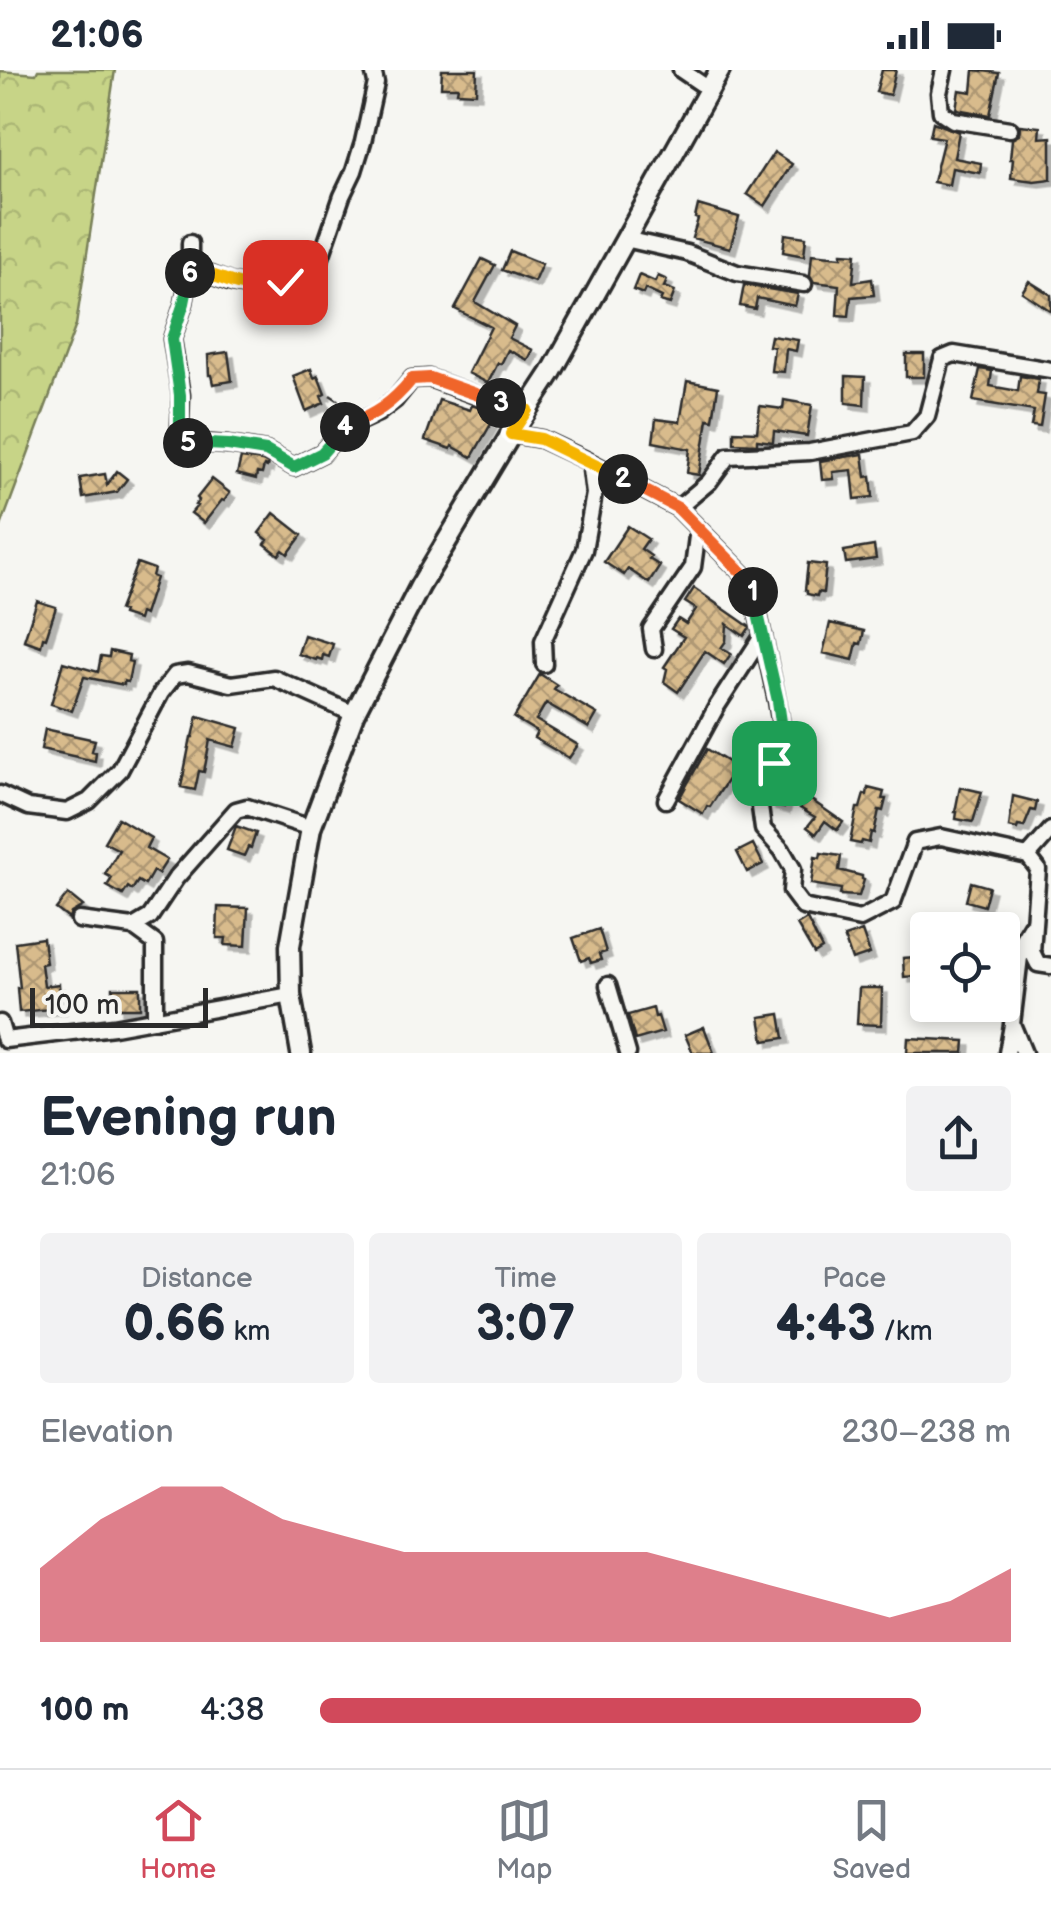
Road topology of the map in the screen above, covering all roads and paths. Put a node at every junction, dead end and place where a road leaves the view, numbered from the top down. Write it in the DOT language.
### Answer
graph roads {
  1 [pos="373,70"];
  2 [pos="681,70"];
  3 [pos="720,70"];
  4 [pos="944,70"];
  5 [pos="709,89"];
  6 [pos="1010,129"];
  7 [pos="625,239"];
  8 [pos="190,242"];
  9 [pos="190,270"];
  10 [pos="804,284"];
  11 [pos="1051,370"];
  12 [pos="330,395"];
  13 [pos="527,410"];
  14 [pos="356,422"];
  15 [pos="511,434"];
  16 [pos="590,462"];
  17 [pos="678,508"];
  18 [pos="698,528"];
  19 [pos="764,635"];
  20 [pos="654,650"];
  21 [pos="544,664"];
  22 [pos="354,714"];
  23 [pos="0,794"];
  24 [pos="666,800"];
  25 [pos="311,828"];
  26 [pos="1051,830"];
  27 [pos="1028,856"];
  28 [pos="79,920"];
  29 [pos="1034,920"];
  30 [pos="133,927"];
  31 [pos="1051,966"];
  32 [pos="608,986"];
  33 [pos="291,995"];
  34 [pos="155,1020"];
  35 [pos="0,1022"];
  36 [pos="1012,1024"];
  37 [pos="301,1053"];
  38 [pos="628,1053"];
  39 [pos="1007,1053"];
  40 [pos="1024,1053"];
  1 -- 9 [label="street"];
  2 -- 5 [label="street"];
  3 -- 5 [label="street"];
  4 -- 6 [label="street"];
  5 -- 7 [label="street"];
  7 -- 10 [label="street"];
  7 -- 13 [label="street"];
  8 -- 9 [label="street"];
  9 -- 14 [label="street"];
  11 -- 17 [label="street"];
  12 -- 14 [label="path"];
  13 -- 14 [label="street"];
  13 -- 15 [label="street"];
  15 -- 16 [label="street"];
  15 -- 22 [label="street"];
  16 -- 17 [label="street"];
  16 -- 21 [label="street"];
  17 -- 18 [label="street"];
  18 -- 19 [label="street"];
  18 -- 20 [label="street"];
  19 -- 24 [label="street"];
  19 -- 27 [label="street"];
  22 -- 23 [label="street"];
  22 -- 25 [label="street"];
  25 -- 30 [label="street"];
  25 -- 33 [label="street"];
  26 -- 27 [label="street"];
  27 -- 29 [label="street"];
  28 -- 30 [label="street"];
  29 -- 31 [label="street"];
  29 -- 36 [label="street"];
  30 -- 34 [label="street"];
  32 -- 38 [label="street"];
  33 -- 34 [label="street"];
  33 -- 37 [label="street"];
  34 -- 35 [label="street"];
  36 -- 39 [label="street"];
  36 -- 40 [label="street"];
}
